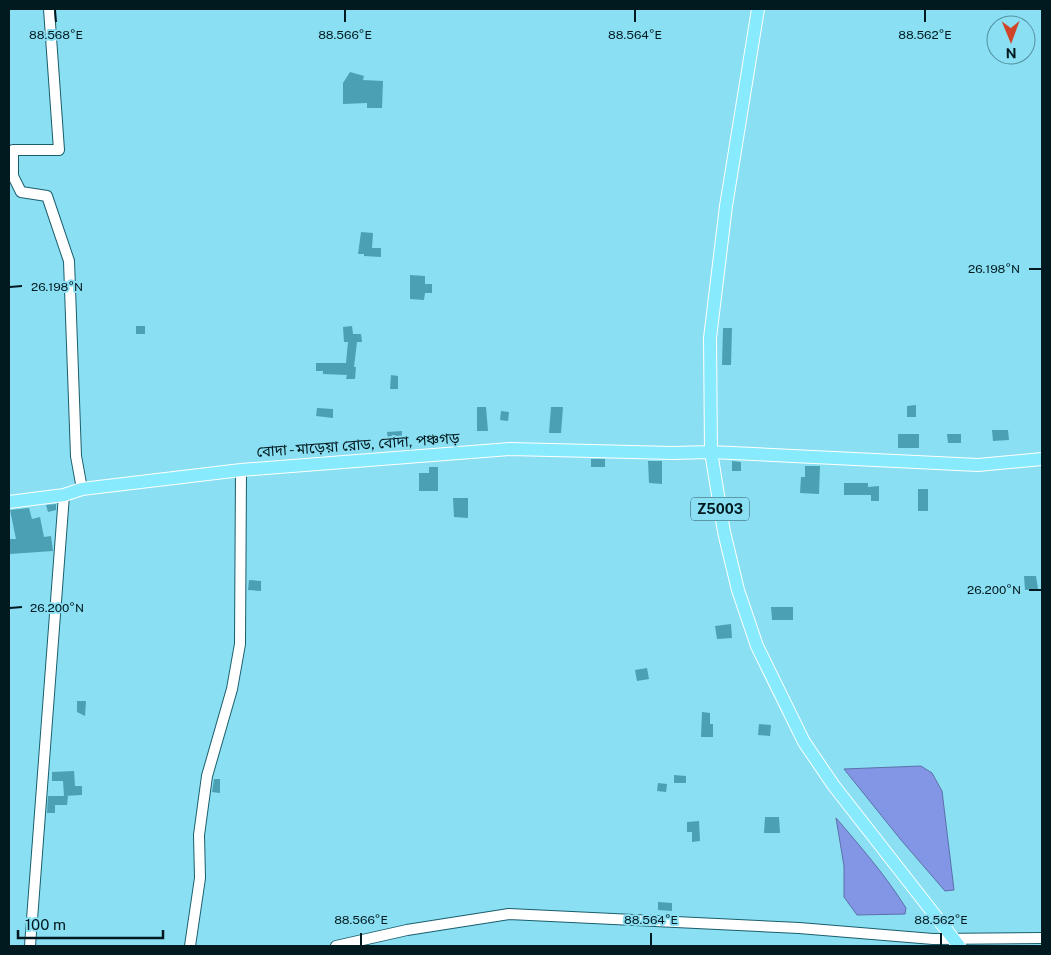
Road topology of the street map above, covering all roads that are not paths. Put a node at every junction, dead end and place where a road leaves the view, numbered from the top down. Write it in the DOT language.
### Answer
graph roads {
  1 [pos="49,9"];
  2 [pos="758,9"];
  3 [pos="711,452"];
  4 [pos="1042,458"];
  5 [pos="241,470"];
  6 [pos="82,489"];
  7 [pos="64,495"];
  8 [pos="9,502"];
  9 [pos="1042,938"];
  10 [pos="956,943"];
  11 [pos="30,946"];
  12 [pos="190,946"];
  13 [pos="336,946"];
  1 -- 6 [label="street"];
  2 -- 3 [label="main road, Z5003"];
  3 -- 4 [label="main road, বোদা - মাড়েয়া রোড, বোদা, পঞ্চগড়"];
  3 -- 5 [label="main road, বোদা - মাড়েয়া রোড, বোদা, পঞ্চগড়"];
  3 -- 10 [label="main road, Z5003"];
  5 -- 6 [label="main road, বোদা - মাড়েয়া রোড, বোদা, পঞ্চগড়"];
  5 -- 12 [label="street"];
  6 -- 7 [label="main road, বোদা - মাড়েয়া রোড, বোদা, পঞ্চগড়"];
  7 -- 8 [label="main road, বোদা - মাড়েয়া রোড, বোদা, পঞ্চগড়"];
  7 -- 11 [label="street"];
  9 -- 10 [label="street"];
  10 -- 13 [label="street"];
}
